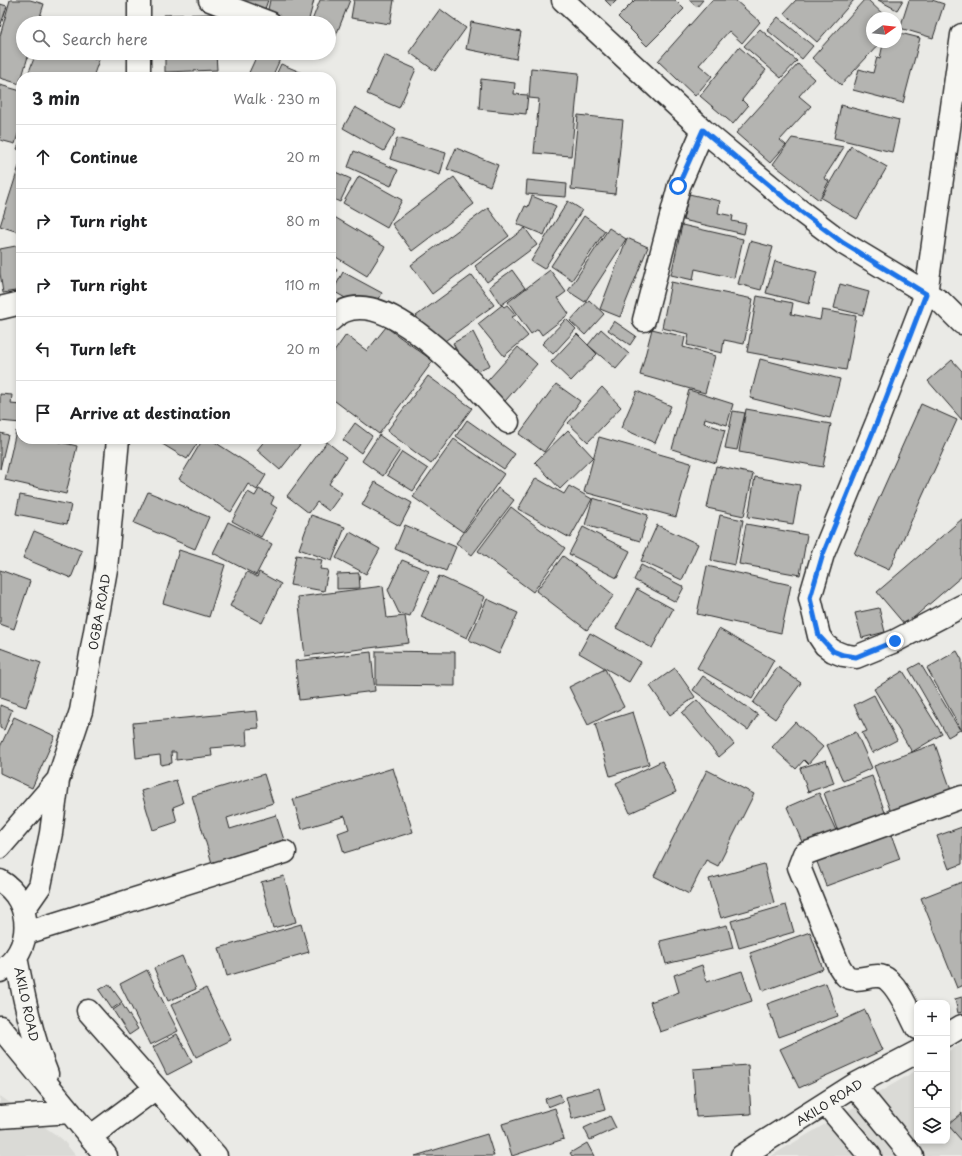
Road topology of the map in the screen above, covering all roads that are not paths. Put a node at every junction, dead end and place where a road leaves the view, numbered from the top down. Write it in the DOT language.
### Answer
graph roads {
  1 [pos="139,0"];
  2 [pos="210,0"];
  3 [pos="563,0"];
  4 [pos="139,16"];
  5 [pos="252,16"];
  6 [pos="962,35"];
  7 [pos="139,60"];
  8 [pos="139,72"];
  9 [pos="703,130"];
  10 [pos="926,294"];
  11 [pos="16,304"];
  12 [pos="0,308"];
  13 [pos="336,314"];
  14 [pos="644,320"];
  15 [pos="962,323"];
  16 [pos="508,422"];
  17 [pos="118,444"];
  18 [pos="962,606"];
  19 [pos="58,780"];
  20 [pos="962,797"];
  21 [pos="0,847"];
  22 [pos="285,852"];
  23 [pos="0,882"];
  24 [pos="24,909"];
  25 [pos="26,933"];
  26 [pos="16,957"];
  27 [pos="0,971"];
  28 [pos="88,1011"];
  29 [pos="914,1023"];
  30 [pos="962,1026"];
  31 [pos="0,1027"];
  32 [pos="950,1033"];
  33 [pos="914,1054"];
  34 [pos="854,1085"];
  35 [pos="156,1088"];
  36 [pos="56,1095"];
  37 [pos="826,1104"];
  38 [pos="70,1112"];
  39 [pos="0,1117"];
  40 [pos="90,1137"];
  41 [pos="105,1156"];
  42 [pos="216,1156"];
  43 [pos="742,1156"];
  44 [pos="870,1156"];
  45 [pos="912,1156"];
  1 -- 4 [label="street"];
  2 -- 5 [label="street"];
  3 -- 9 [label="street"];
  6 -- 10 [label="street"];
  7 -- 8 [label="street"];
  9 -- 10 [label="street"];
  9 -- 14 [label="street"];
  10 -- 15 [label="street"];
  10 -- 18 [label="street"];
  11 -- 12 [label="street"];
  13 -- 16 [label="street"];
  17 -- 19 [label="street, OGBA ROAD"];
  19 -- 21 [label="street, OGBA ROAD"];
  19 -- 24 [label="street, OGBA ROAD"];
  20 -- 29 [label="street"];
  22 -- 25 [label="street"];
  23 -- 24 [label="street"];
  24 -- 25 [label="street"];
  25 -- 26 [label="street"];
  26 -- 27 [label="street"];
  26 -- 36 [label="street, AKILO ROAD"];
  28 -- 35 [label="street"];
  30 -- 32 [label="street"];
  31 -- 36 [label="street, AKILO ROAD"];
  33 -- 34 [label="street, AKILO ROAD"];
  34 -- 37 [label="street, AKILO ROAD"];
  34 -- 45 [label="street"];
  35 -- 40 [label="street"];
  35 -- 42 [label="street"];
  36 -- 38 [label="street, AKILO ROAD"];
  37 -- 43 [label="street, AKILO ROAD"];
  37 -- 44 [label="street"];
  38 -- 39 [label="street"];
  38 -- 40 [label="street, AKILO ROAD"];
  40 -- 41 [label="street, AKILO ROAD"];
}
